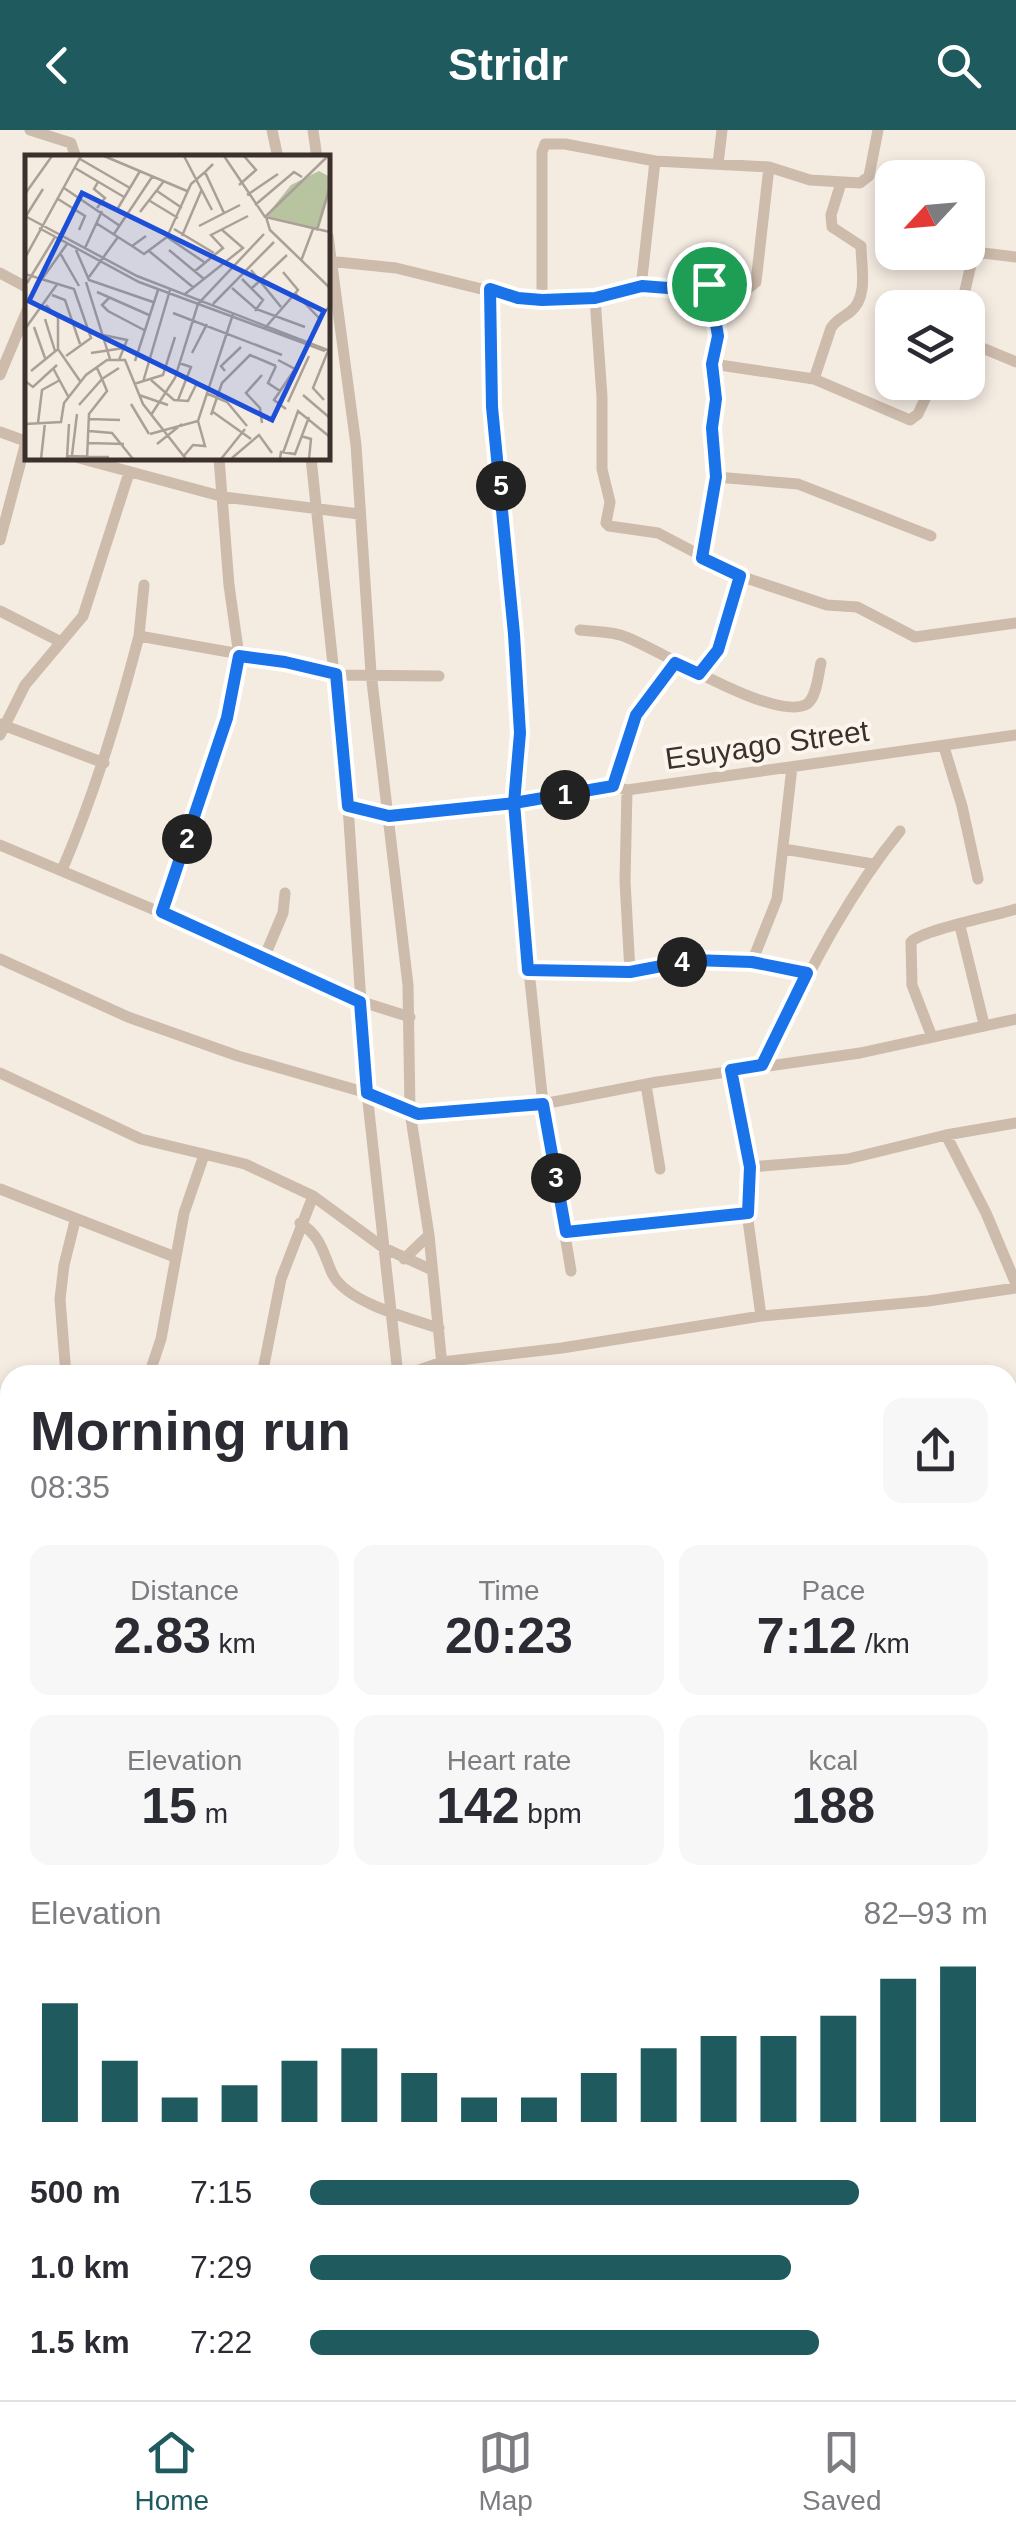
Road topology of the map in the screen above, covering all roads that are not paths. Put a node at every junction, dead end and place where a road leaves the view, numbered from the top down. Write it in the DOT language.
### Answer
graph roads {
  1 [pos="30,130"];
  2 [pos="272,130"];
  3 [pos="313,130"];
  4 [pos="722,130"];
  5 [pos="878,130"];
  6 [pos="75,155"];
  7 [pos="277,155"];
  8 [pos="317,155"];
  9 [pos="655,161"];
  10 [pos="718,164"];
  11 [pos="769,167"];
  12 [pos="841,183"];
  13 [pos="1016,258"];
  14 [pos="330,261"];
  15 [pos="330,268"];
  16 [pos="0,274"];
  17 [pos="709,284"];
  18 [pos="25,286"];
  19 [pos="642,286"];
  20 [pos="490,289"];
  21 [pos="965,290"];
  22 [pos="595,298"];
  23 [pos="542,300"];
  24 [pos="25,315"];
  25 [pos="985,349"];
  26 [pos="1016,362"];
  27 [pos="712,364"];
  28 [pos="0,374"];
  29 [pos="814,379"];
  30 [pos="925,400"];
  31 [pos="0,432"];
  32 [pos="25,441"];
  33 [pos="25,449"];
  34 [pos="85,460"];
  35 [pos="219,460"];
  36 [pos="311,460"];
  37 [pos="125,476"];
  38 [pos="716,477"];
  39 [pos="224,497"];
  40 [pos="315,507"];
  41 [pos="359,514"];
  42 [pos="931,536"];
  43 [pos="0,540"];
  44 [pos="702,558"];
  45 [pos="740,576"];
  46 [pos="144,584"];
  47 [pos="0,611"];
  48 [pos="1016,623"];
  49 [pos="580,630"];
  50 [pos="139,636"];
  51 [pos="61,642"];
  52 [pos="239,656"];
  53 [pos="675,663"];
  54 [pos="821,663"];
  55 [pos="372,673"];
  56 [pos="336,674"];
  57 [pos="699,674"];
  58 [pos="440,676"];
  59 [pos="2,728"];
  60 [pos="1016,735"];
  61 [pos="944,747"];
  62 [pos="104,764"];
  63 [pos="792,766"];
  64 [pos="613,786"];
  65 [pos="627,790"];
  66 [pos="514,803"];
  67 [pos="348,806"];
  68 [pos="389,816"];
  69 [pos="900,830"];
  70 [pos="0,844"];
  71 [pos="784,850"];
  72 [pos="873,864"];
  73 [pos="62,870"];
  74 [pos="978,879"];
  75 [pos="285,893"];
  76 [pos="1016,910"];
  77 [pos="162,912"];
  78 [pos="960,926"];
  79 [pos="0,958"];
  80 [pos="264,958"];
  81 [pos="752,962"];
  82 [pos="528,970"];
  83 [pos="630,972"];
  84 [pos="807,973"];
  85 [pos="360,1002"];
  86 [pos="410,1017"];
  87 [pos="1016,1019"];
  88 [pos="984,1024"];
  89 [pos="932,1037"];
  90 [pos="762,1065"];
  91 [pos="731,1070"];
  92 [pos="0,1073"];
  93 [pos="646,1085"];
  94 [pos="367,1093"];
  95 [pos="543,1104"];
  96 [pos="410,1112"];
  97 [pos="1016,1123"];
  98 [pos="946,1135"];
  99 [pos="204,1155"];
  100 [pos="750,1167"];
  101 [pos="660,1168"];
  102 [pos="0,1190"];
  103 [pos="313,1196"];
  104 [pos="748,1213"];
  105 [pos="75,1221"];
  106 [pos="300,1224"];
  107 [pos="566,1232"];
  108 [pos="429,1235"];
  109 [pos="384,1248"];
  110 [pos="176,1257"];
  111 [pos="404,1259"];
  112 [pos="430,1269"];
  113 [pos="572,1270"];
  114 [pos="1016,1286"];
  115 [pos="390,1312"];
  116 [pos="761,1316"];
  117 [pos="439,1328"];
  118 [pos="65,1365"];
  119 [pos="152,1365"];
  120 [pos="264,1365"];
  121 [pos="400,1365"];
  122 [pos="442,1365"];
  123 [pos="465,1365"];
  1 -- 6 [label="street"];
  2 -- 7 [label="street"];
  3 -- 8 [label="street"];
  4 -- 10 [label="street"];
  5 -- 12 [label="street"];
  9 -- 10 [label="street"];
  9 -- 19 [label="street"];
  9 -- 23 [label="street"];
  10 -- 11 [label="street"];
  11 -- 12 [label="street"];
  11 -- 17 [label="street"];
  12 -- 29 [label="street"];
  13 -- 21 [label="street"];
  14 -- 20 [label="street"];
  15 -- 41 [label="street"];
  16 -- 18 [label="street"];
  17 -- 19 [label="street"];
  17 -- 27 [label="street"];
  19 -- 22 [label="street"];
  20 -- 23 [label="street"];
  20 -- 66 [label="street"];
  22 -- 23 [label="street"];
  22 -- 44 [label="street"];
  24 -- 28 [label="street"];
  25 -- 26 [label="street"];
  27 -- 29 [label="street"];
  27 -- 38 [label="street"];
  29 -- 30 [label="street"];
  31 -- 32 [label="street"];
  33 -- 43 [label="street"];
  34 -- 37 [label="street"];
  35 -- 39 [label="street"];
  36 -- 40 [label="street"];
  37 -- 39 [label="street"];
  37 -- 51 [label="street"];
  38 -- 42 [label="street"];
  38 -- 44 [label="street"];
  39 -- 40 [label="street"];
  39 -- 52 [label="street"];
  40 -- 41 [label="street"];
  40 -- 56 [label="street"];
  41 -- 55 [label="street"];
  44 -- 45 [label="street"];
  45 -- 48 [label="street"];
  45 -- 57 [label="street"];
  46 -- 50 [label="street"];
  47 -- 51 [label="street"];
  49 -- 53 [label="street"];
  50 -- 52 [label="street"];
  50 -- 62 [label="street"];
  51 -- 59 [label="street"];
  52 -- 56 [label="street"];
  52 -- 77 [label="street"];
  53 -- 57 [label="street"];
  53 -- 64 [label="street"];
  54 -- 57 [label="street"];
  55 -- 56 [label="street"];
  55 -- 58 [label="street"];
  55 -- 68 [label="street"];
  56 -- 67 [label="street"];
  59 -- 62 [label="street"];
  60 -- 61 [label="street, Esuyago Street"];
  61 -- 63 [label="street, Esuyago Street"];
  61 -- 74 [label="street"];
  62 -- 73 [label="street"];
  63 -- 65 [label="street, Esuyago Street"];
  63 -- 71 [label="street"];
  64 -- 65 [label="street, Esuyago Street"];
  64 -- 66 [label="street, Esuyago Street"];
  65 -- 83 [label="street"];
  66 -- 68 [label="street, Esuyago Street"];
  66 -- 82 [label="street"];
  67 -- 68 [label="street, Esuyago Street"];
  67 -- 85 [label="street"];
  68 -- 86 [label="street"];
  69 -- 72 [label="street"];
  70 -- 73 [label="street"];
  71 -- 72 [label="street"];
  71 -- 81 [label="street"];
  72 -- 84 [label="street"];
  73 -- 77 [label="street"];
  75 -- 80 [label="street"];
  76 -- 78 [label="street"];
  77 -- 80 [label="street"];
  78 -- 88 [label="street"];
  78 -- 89 [label="street"];
  79 -- 94 [label="street"];
  80 -- 85 [label="street"];
  81 -- 83 [label="street"];
  81 -- 84 [label="street"];
  82 -- 83 [label="street"];
  82 -- 95 [label="street"];
  84 -- 90 [label="street"];
  85 -- 86 [label="street"];
  85 -- 94 [label="street"];
  86 -- 96 [label="street"];
  87 -- 88 [label="street"];
  88 -- 89 [label="street"];
  89 -- 90 [label="street"];
  90 -- 91 [label="street"];
  91 -- 93 [label="street"];
  91 -- 100 [label="street"];
  92 -- 99 [label="street"];
  93 -- 95 [label="street"];
  93 -- 101 [label="street"];
  94 -- 96 [label="street"];
  94 -- 109 [label="street"];
  95 -- 96 [label="street"];
  95 -- 107 [label="street"];
  96 -- 108 [label="street"];
  97 -- 98 [label="street"];
  98 -- 100 [label="street"];
  98 -- 114 [label="street"];
  99 -- 103 [label="street"];
  99 -- 110 [label="street"];
  100 -- 104 [label="street"];
  102 -- 105 [label="street"];
  103 -- 106 [label="street"];
  103 -- 109 [label="street"];
  104 -- 107 [label="street"];
  104 -- 116 [label="street"];
  105 -- 110 [label="street"];
  105 -- 118 [label="street"];
  106 -- 115 [label="street"];
  106 -- 120 [label="street"];
  107 -- 113 [label="street"];
  108 -- 111 [label="street"];
  108 -- 112 [label="street"];
  109 -- 111 [label="street"];
  109 -- 115 [label="street"];
  110 -- 119 [label="street"];
  111 -- 112 [label="street"];
  112 -- 117 [label="street"];
  114 -- 116 [label="street"];
  115 -- 117 [label="street"];
  115 -- 121 [label="street"];
  116 -- 123 [label="street"];
  117 -- 122 [label="street"];
}
